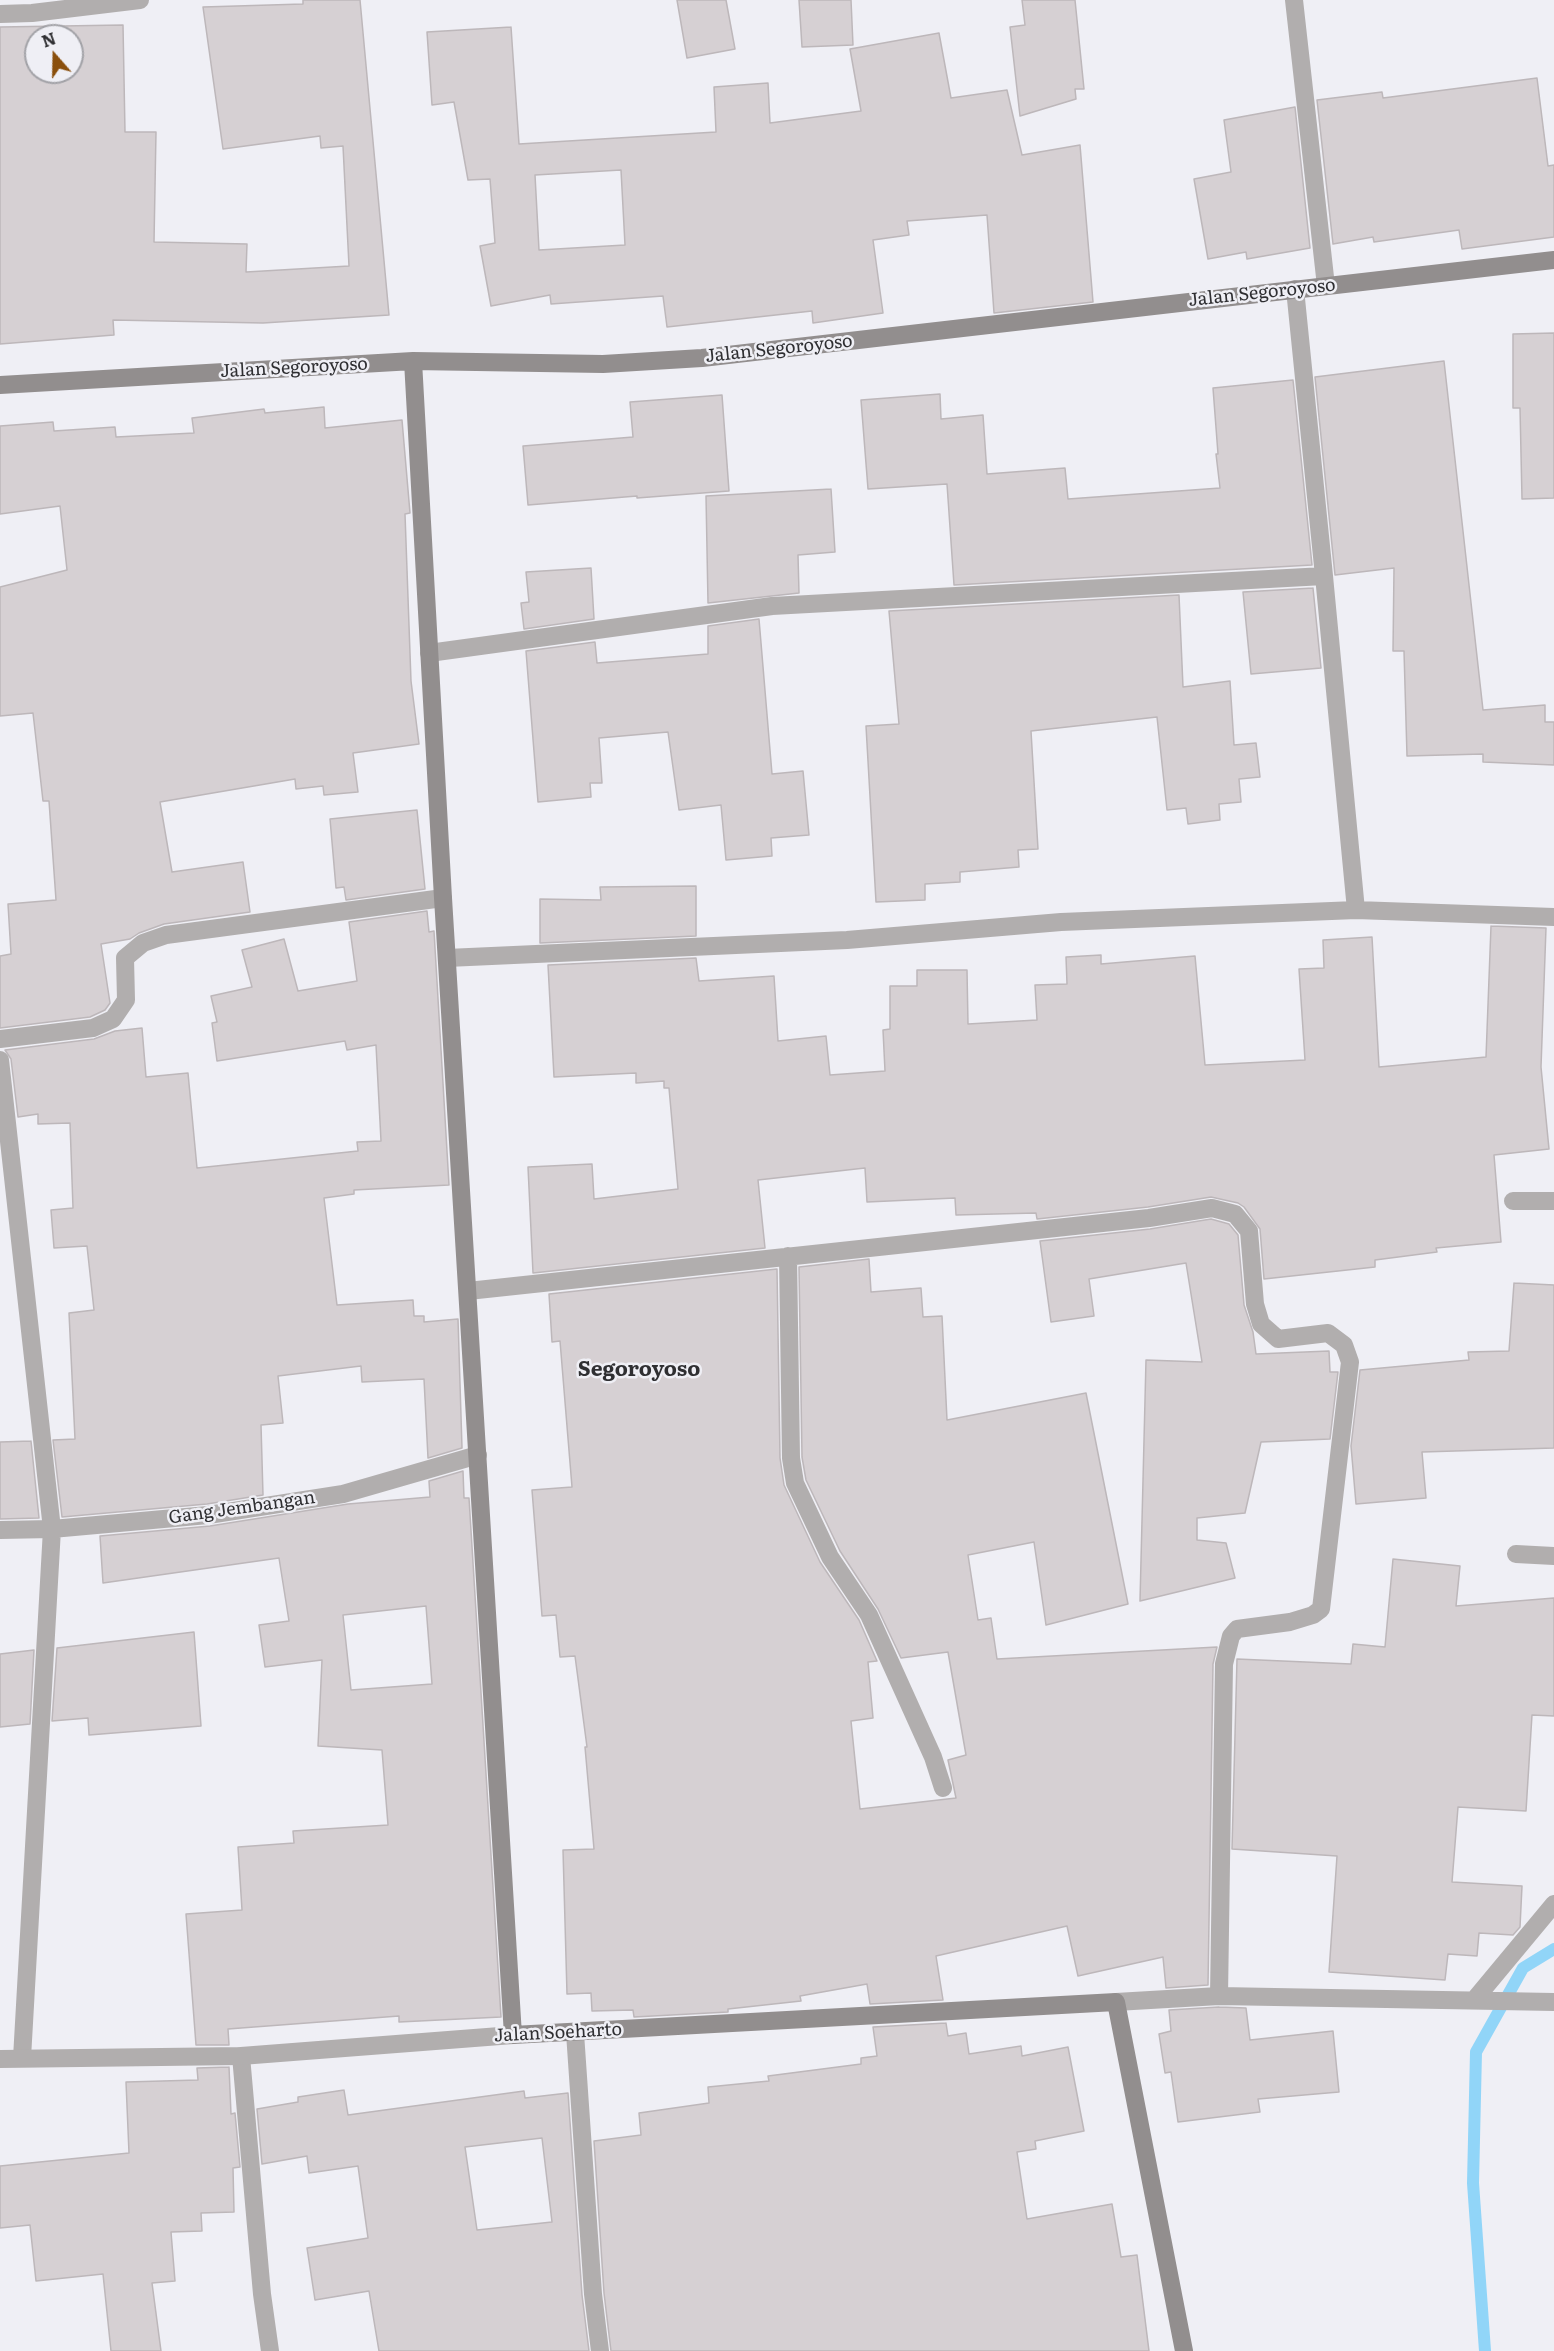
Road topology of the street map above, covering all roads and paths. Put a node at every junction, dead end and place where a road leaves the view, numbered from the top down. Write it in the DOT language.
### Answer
graph roads {
  1 [pos="140,0"];
  2 [pos="1294,0"];
  3 [pos="0,14"];
  4 [pos="1554,260"];
  5 [pos="1326,286"];
  6 [pos="1295,289"];
  7 [pos="413,361"];
  8 [pos="0,385"];
  9 [pos="1324,576"];
  10 [pos="429,653"];
  11 [pos="443,898"];
  12 [pos="1356,910"];
  13 [pos="1554,917"];
  14 [pos="447,958"];
  15 [pos="0,1040"];
  16 [pos="0,1060"];
  17 [pos="1513,1201"];
  18 [pos="1554,1201"];
  19 [pos="788,1256"];
  20 [pos="468,1291"];
  21 [pos="478,1455"];
  22 [pos="52,1529"];
  23 [pos="0,1530"];
  24 [pos="1516,1554"];
  25 [pos="1554,1556"];
  26 [pos="943,1788"];
  27 [pos="1554,1904"];
  28 [pos="1219,1996"];
  29 [pos="1475,2000"];
  30 [pos="1116,2002"];
  31 [pos="1554,2002"];
  32 [pos="576,2033"];
  33 [pos="513,2035"];
  34 [pos="241,2056"];
  35 [pos="22,2058"];
  36 [pos="0,2059"];
  37 [pos="270,2351"];
  38 [pos="600,2351"];
  39 [pos="1184,2351"];
  1 -- 3 [label="street"];
  2 -- 5 [label="street"];
  4 -- 5 [label="main road, Jalan Segoroyoso"];
  5 -- 6 [label="main road, Jalan Segoroyoso"];
  6 -- 7 [label="main road, Jalan Segoroyoso"];
  6 -- 9 [label="street"];
  7 -- 8 [label="main road, Jalan Segoroyoso"];
  7 -- 10 [label="main road"];
  9 -- 10 [label="street"];
  9 -- 12 [label="street"];
  10 -- 11 [label="main road"];
  11 -- 14 [label="main road"];
  11 -- 15 [label="street"];
  12 -- 13 [label="street"];
  12 -- 14 [label="street"];
  14 -- 20 [label="main road"];
  16 -- 22 [label="street"];
  17 -- 18 [label="street"];
  19 -- 20 [label="street"];
  19 -- 26 [label="street"];
  19 -- 28 [label="street"];
  20 -- 21 [label="main road"];
  21 -- 22 [label="street, Gang Jembangan"];
  21 -- 33 [label="main road"];
  22 -- 23 [label="street, Gang Jembangan"];
  22 -- 35 [label="street"];
  24 -- 25 [label="street"];
  27 -- 29 [label="street"];
  28 -- 29 [label="street"];
  28 -- 30 [label="street"];
  29 -- 31 [label="street"];
  30 -- 32 [label="main road, Jalan Soeharto"];
  30 -- 39 [label="main road"];
  32 -- 33 [label="main road, Jalan Soeharto"];
  32 -- 38 [label="street"];
  33 -- 34 [label="street, Jalan Soeharto"];
  34 -- 35 [label="street, Jalan Soeharto"];
  34 -- 37 [label="street"];
  35 -- 36 [label="street, Jalan Soeharto"];
}
